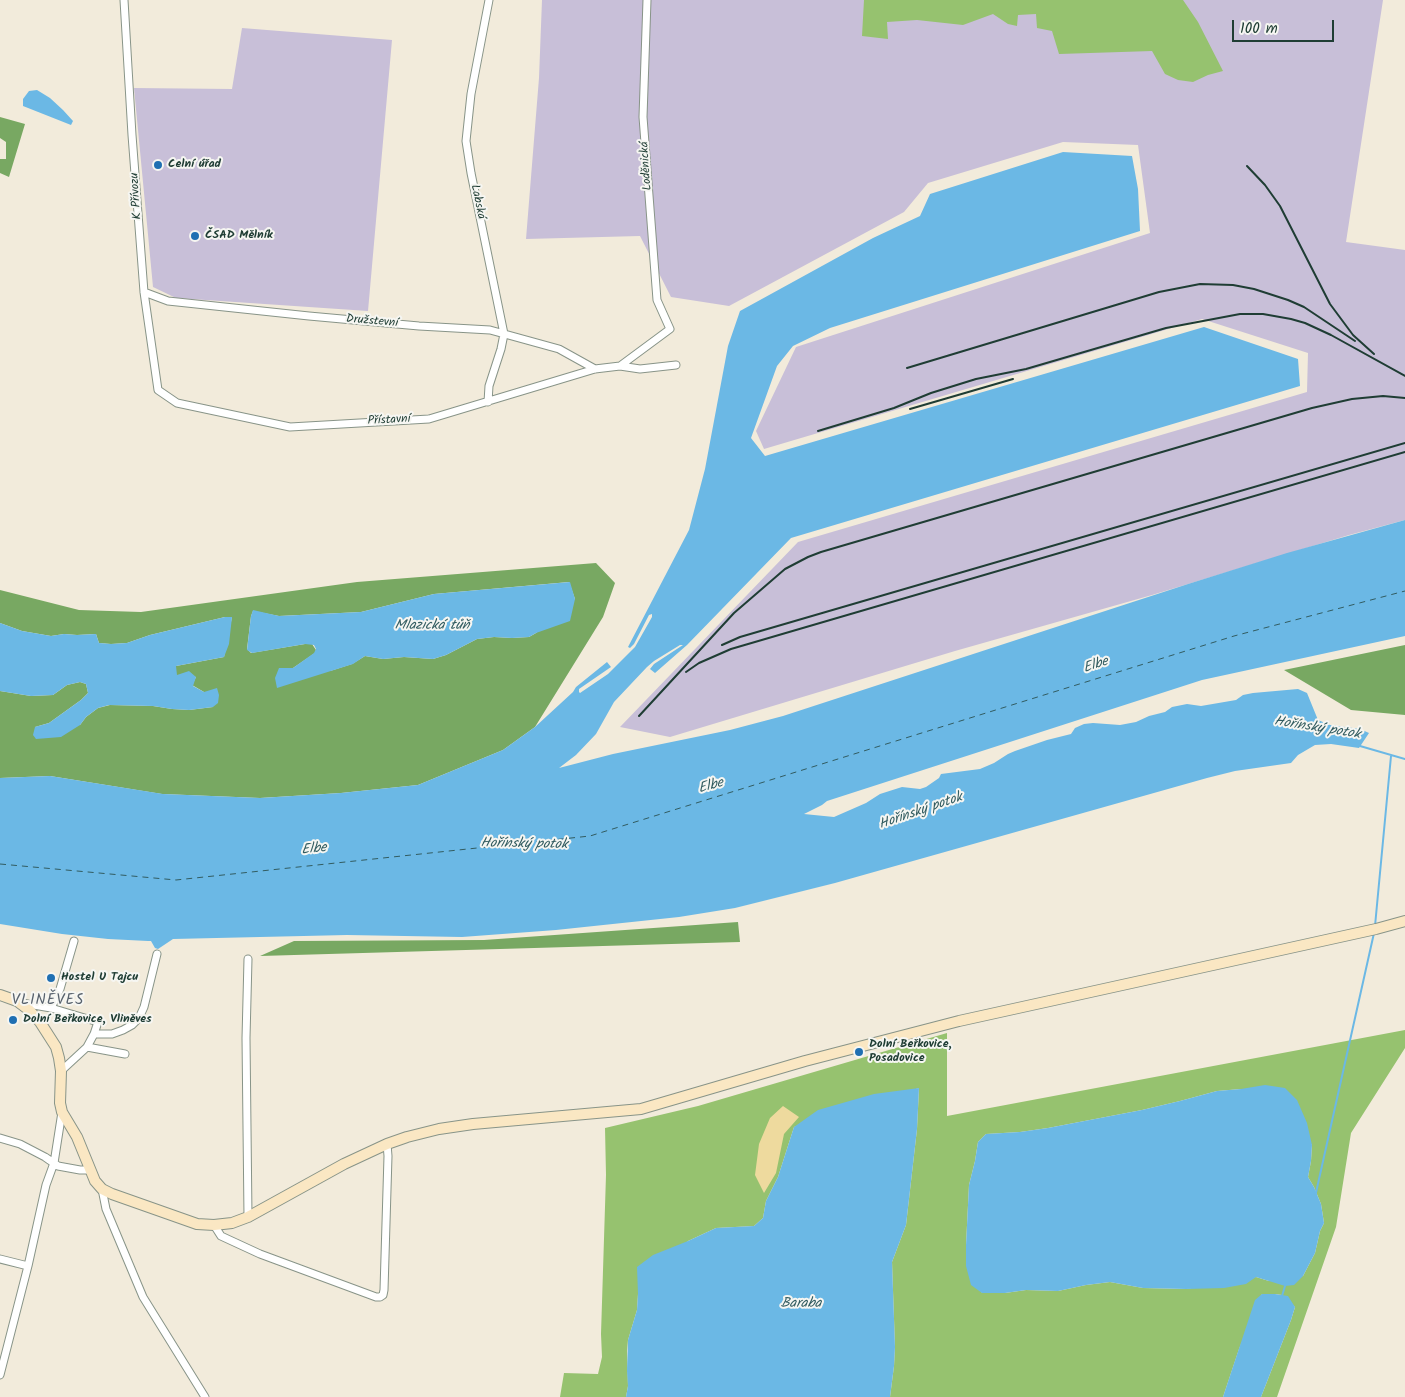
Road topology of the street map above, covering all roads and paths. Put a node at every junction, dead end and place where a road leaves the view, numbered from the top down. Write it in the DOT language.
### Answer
graph roads {
  1 [pos="124,0"];
  2 [pos="489,0"];
  3 [pos="647,0"];
  4 [pos="144,292"];
  5 [pos="670,329"];
  6 [pos="504,334"];
  7 [pos="676,365"];
  8 [pos="620,366"];
  9 [pos="595,369"];
  10 [pos="158,390"];
  11 [pos="488,402"];
  12 [pos="1405,921"];
  13 [pos="74,941"];
  14 [pos="156,954"];
  15 [pos="248,959"];
  16 [pos="0,995"];
  17 [pos="17,1002"];
  18 [pos="51,1008"];
  19 [pos="94,1034"];
  20 [pos="87,1047"];
  21 [pos="126,1054"];
  22 [pos="61,1071"];
  23 [pos="62,1112"];
  24 [pos="0,1138"];
  25 [pos="387,1144"];
  26 [pos="54,1163"];
  27 [pos="90,1170"];
  28 [pos="102,1189"];
  29 [pos="248,1218"];
  30 [pos="214,1226"];
  31 [pos="0,1259"];
  32 [pos="28,1266"];
  33 [pos="0,1373"];
  34 [pos="205,1397"];
  1 -- 4 [label="street, K Přívozu"];
  2 -- 6 [label="street, Labská"];
  3 -- 5 [label="street, Loděnická"];
  4 -- 6 [label="street, Družstevní"];
  4 -- 10 [label="street, K Přívozu"];
  5 -- 8 [label="street, Přístavní"];
  6 -- 9 [label="street, Družstevní"];
  6 -- 11 [label="street, Labská"];
  7 -- 8 [label="street, Přístavní"];
  8 -- 9 [label="street, Přístavní"];
  9 -- 11 [label="street, Přístavní"];
  10 -- 11 [label="street, Přístavní"];
  12 -- 25 [label="street"];
  13 -- 18 [label="street"];
  14 -- 19 [label="street"];
  15 -- 29 [label="street"];
  16 -- 17 [label="street"];
  17 -- 18 [label="street"];
  17 -- 22 [label="street"];
  18 -- 19 [label="street"];
  19 -- 20 [label="street"];
  20 -- 21 [label="street"];
  20 -- 22 [label="street"];
  22 -- 23 [label="street"];
  23 -- 26 [label="street"];
  23 -- 27 [label="street"];
  24 -- 26 [label="street"];
  25 -- 29 [label="street"];
  25 -- 30 [label="street"];
  26 -- 27 [label="street"];
  26 -- 32 [label="street"];
  27 -- 28 [label="street"];
  28 -- 30 [label="street"];
  28 -- 34 [label="street"];
  29 -- 30 [label="street"];
  31 -- 32 [label="street"];
  32 -- 33 [label="street"];
}
